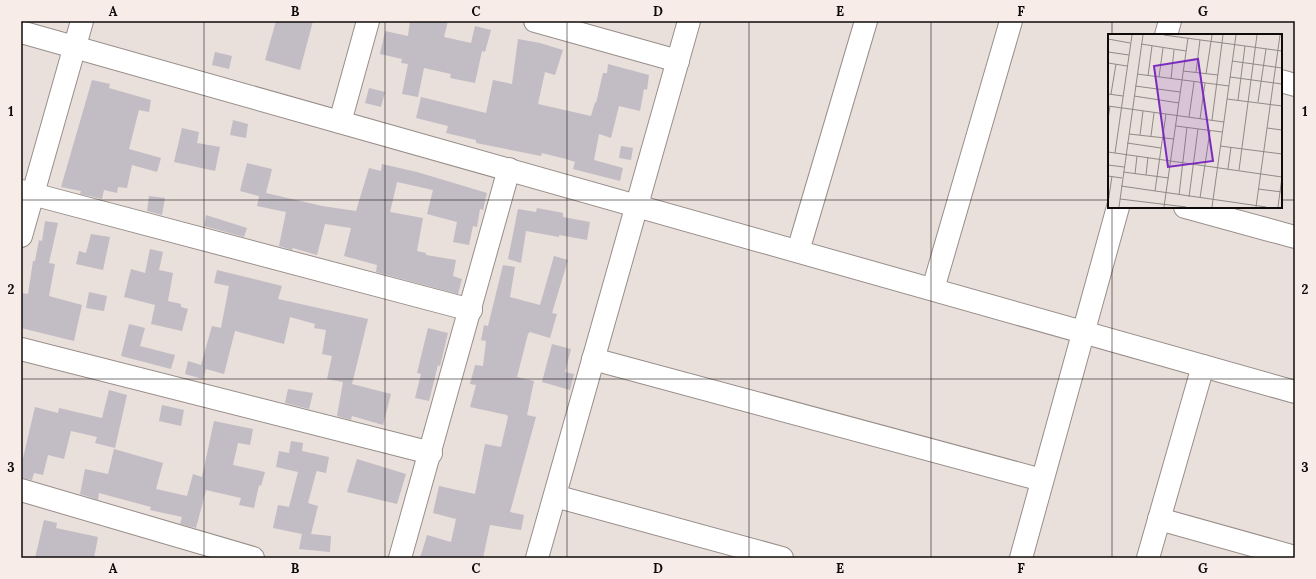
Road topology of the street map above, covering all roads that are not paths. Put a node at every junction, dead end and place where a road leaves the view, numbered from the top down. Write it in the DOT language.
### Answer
graph roads {
  1 [pos="82,21"];
  2 [pos="368,21"];
  3 [pos="535,21"];
  4 [pos="689,21"];
  5 [pos="866,21"];
  6 [pos="1011,21"];
  7 [pos="1170,21"];
  8 [pos="21,32"];
  9 [pos="1166,34"];
  10 [pos="75,47"];
  11 [pos="678,61"];
  12 [pos="1282,81"];
  13 [pos="1295,85"];
  14 [pos="340,122"];
  15 [pos="509,168"];
  16 [pos="27,193"];
  17 [pos="637,206"];
  18 [pos="1118,208"];
  19 [pos="1189,208"];
  20 [pos="21,236"];
  21 [pos="1295,237"];
  22 [pos="798,251"];
  23 [pos="933,289"];
  24 [pos="471,310"];
  25 [pos="1084,332"];
  26 [pos="21,349"];
  27 [pos="593,359"];
  28 [pos="1203,366"];
  29 [pos="1295,392"];
  30 [pos="431,453"];
  31 [pos="1042,480"];
  32 [pos="21,490"];
  33 [pos="555,496"];
  34 [pos="1159,519"];
  35 [pos="1295,557"];
  36 [pos="252,558"];
  37 [pos="400,558"];
  38 [pos="537,558"];
  39 [pos="782,558"];
  40 [pos="1020,558"];
  41 [pos="1148,558"];
  1 -- 10 [label="street"];
  2 -- 14 [label="street"];
  3 -- 11 [label="street"];
  4 -- 11 [label="street"];
  5 -- 22 [label="street"];
  6 -- 23 [label="street"];
  7 -- 9 [label="street"];
  8 -- 10 [label="street"];
  10 -- 14 [label="street"];
  10 -- 16 [label="street"];
  11 -- 17 [label="street"];
  12 -- 13 [label="street"];
  14 -- 15 [label="street"];
  15 -- 17 [label="street"];
  15 -- 24 [label="street"];
  16 -- 20 [label="street"];
  16 -- 24 [label="street"];
  17 -- 22 [label="street"];
  17 -- 27 [label="street"];
  18 -- 25 [label="street"];
  19 -- 21 [label="street"];
  22 -- 23 [label="street"];
  23 -- 25 [label="street"];
  24 -- 30 [label="street"];
  25 -- 28 [label="street"];
  25 -- 31 [label="street"];
  26 -- 30 [label="street"];
  27 -- 31 [label="street"];
  27 -- 33 [label="street"];
  28 -- 29 [label="street"];
  28 -- 34 [label="street"];
  30 -- 37 [label="street"];
  31 -- 40 [label="street"];
  32 -- 36 [label="street"];
  33 -- 38 [label="street"];
  33 -- 39 [label="street"];
  34 -- 35 [label="street"];
  34 -- 41 [label="street"];
}
